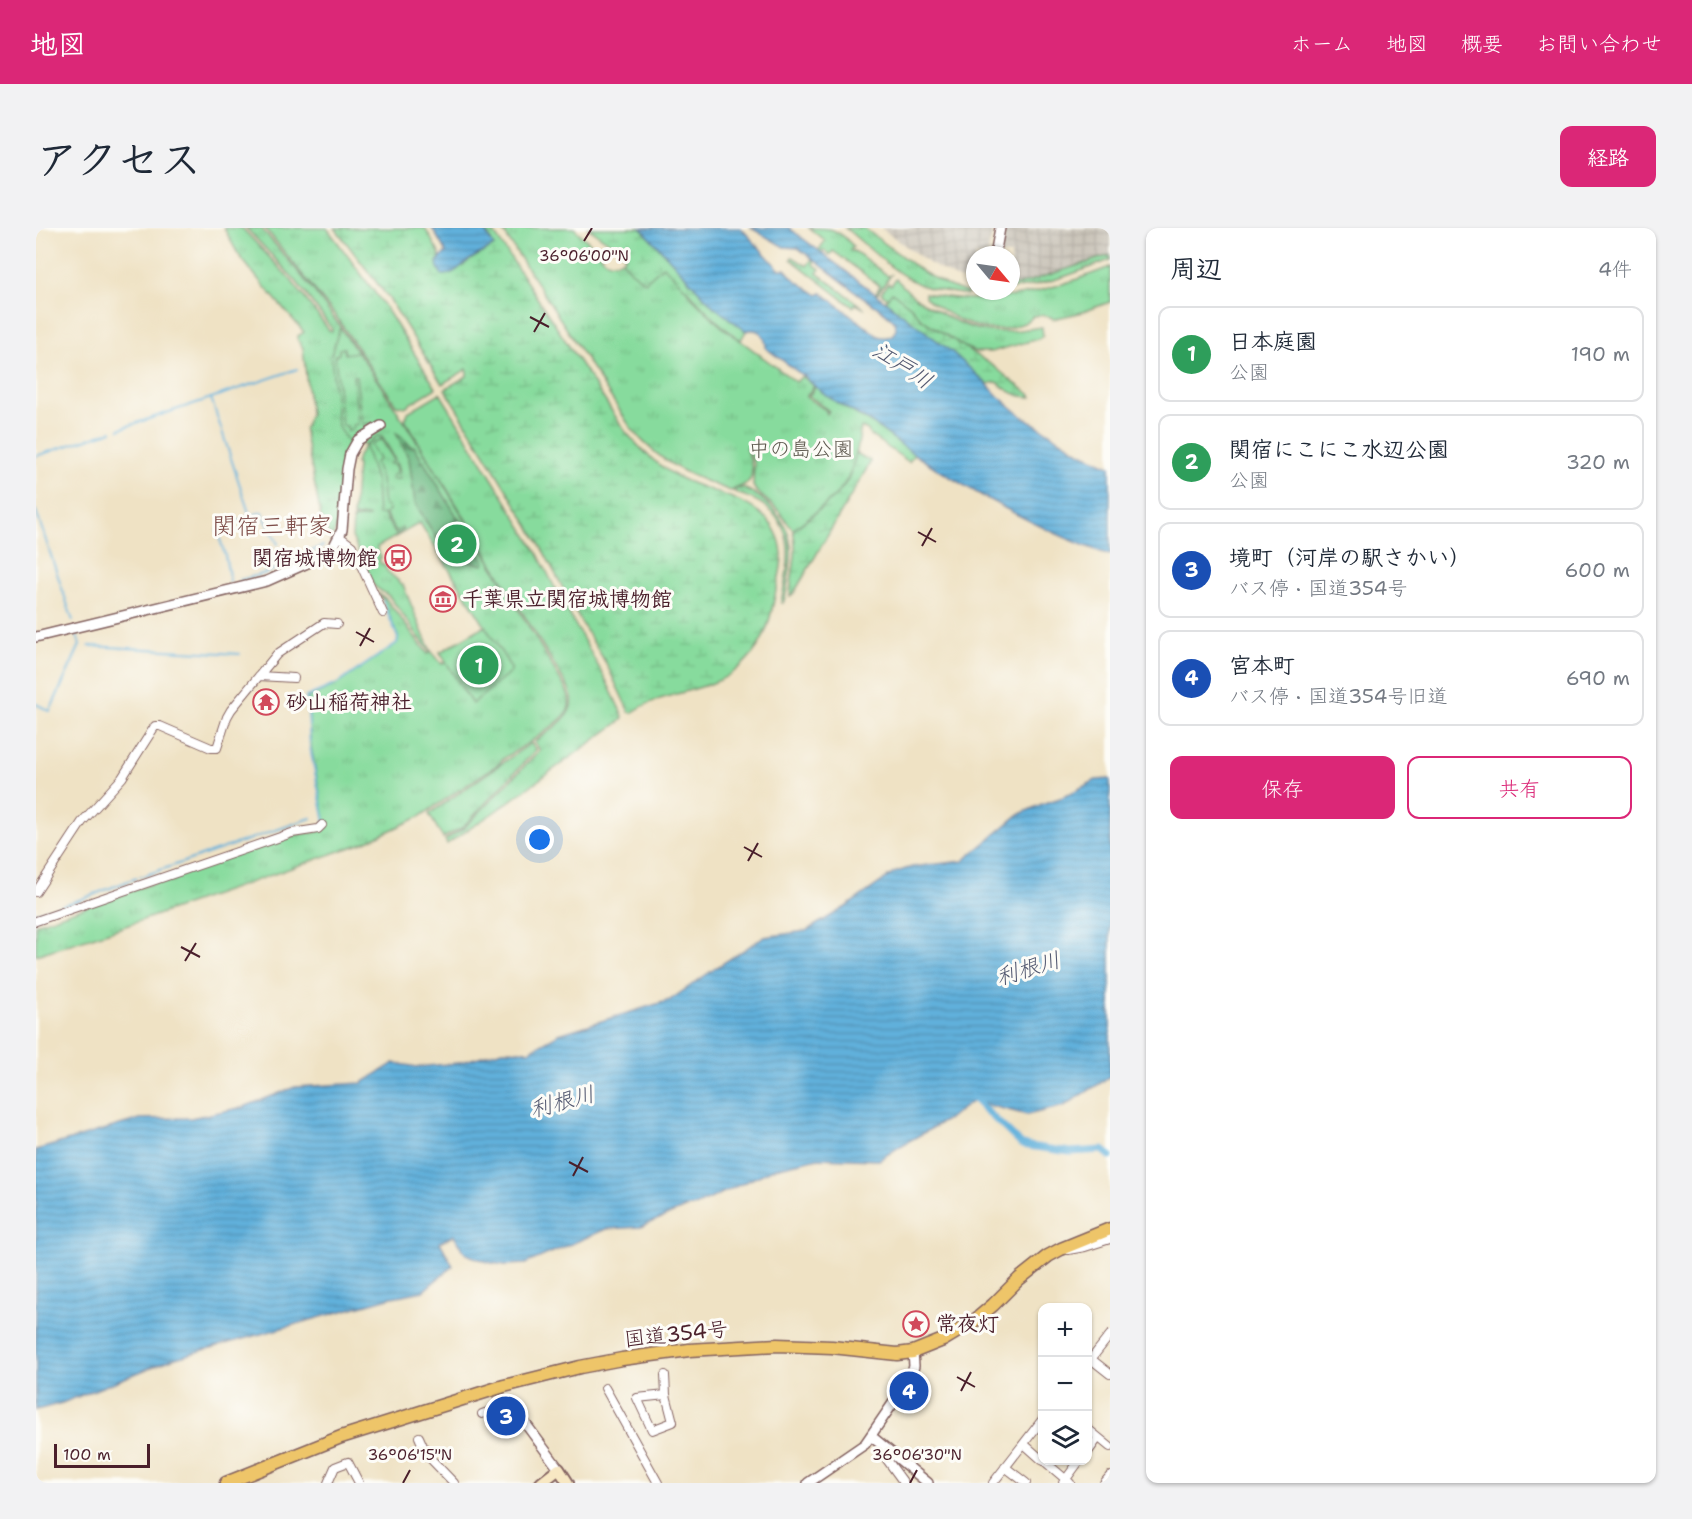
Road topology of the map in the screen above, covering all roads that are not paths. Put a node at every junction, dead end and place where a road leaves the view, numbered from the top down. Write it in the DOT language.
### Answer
graph roads {
  1 [pos="1000,228"];
  2 [pos="997,246"];
  3 [pos="381,426"];
  4 [pos="340,537"];
  5 [pos="383,613"];
  6 [pos="337,624"];
  7 [pos="36,637"];
  8 [pos="259,675"];
  9 [pos="294,678"];
  10 [pos="322,825"];
  11 [pos="36,892"];
  12 [pos="36,921"];
  13 [pos="1110,1229"];
  14 [pos="1110,1239"];
  15 [pos="1061,1249"];
  16 [pos="1110,1335"];
  17 [pos="913,1352"];
  18 [pos="1092,1357"];
  19 [pos="1092,1363"];
  20 [pos="1110,1374"];
  21 [pos="665,1375"];
  22 [pos="605,1388"];
  23 [pos="666,1395"];
  24 [pos="511,1404"];
  25 [pos="482,1414"];
  26 [pos="1038,1425"];
  27 [pos="1092,1433"];
  28 [pos="871,1436"];
  29 [pos="419,1437"];
  30 [pos="1098,1438"];
  31 [pos="1024,1444"];
  32 [pos="1092,1446"];
  33 [pos="1110,1448"];
  34 [pos="889,1450"];
  35 [pos="1038,1456"];
  36 [pos="1048,1465"];
  37 [pos="1077,1465"];
  38 [pos="1005,1467"];
  39 [pos="559,1469"];
  40 [pos="1110,1476"];
  41 [pos="1066,1482"];
  42 [pos="226,1483"];
  43 [pos="328,1483"];
  44 [pos="359,1483"];
  45 [pos="454,1483"];
  46 [pos="541,1483"];
  47 [pos="568,1483"];
  48 [pos="658,1483"];
  49 [pos="808,1483"];
  50 [pos="904,1483"];
  51 [pos="928,1483"];
  52 [pos="993,1483"];
  53 [pos="1026,1483"];
  54 [pos="1104,1483"];
  1 -- 2 [label="street"];
  3 -- 4 [label="street"];
  4 -- 5 [label="street"];
  4 -- 7 [label="street"];
  6 -- 8 [label="street"];
  8 -- 9 [label="street"];
  8 -- 11 [label="street"];
  10 -- 12 [label="street"];
  13 -- 15 [label="highway, 国道354号"];
  14 -- 15 [label="street"];
  15 -- 17 [label="highway, 国道354号"];
  16 -- 18 [label="street"];
  17 -- 28 [label="street"];
  17 -- 42 [label="highway, 国道354号"];
  19 -- 20 [label="street"];
  21 -- 23 [label="street"];
  22 -- 48 [label="street"];
  23 -- 23 [label="street"];
  24 -- 25 [label="street"];
  24 -- 39 [label="street"];
  26 -- 31 [label="street"];
  27 -- 30 [label="street"];
  28 -- 34 [label="street"];
  28 -- 49 [label="street"];
  29 -- 45 [label="street"];
  30 -- 32 [label="street"];
  30 -- 33 [label="street"];
  31 -- 35 [label="street"];
  31 -- 38 [label="street"];
  34 -- 50 [label="street"];
  34 -- 51 [label="street"];
  36 -- 41 [label="street"];
  37 -- 41 [label="street"];
  38 -- 52 [label="street"];
  38 -- 53 [label="street"];
  39 -- 46 [label="main road"];
  39 -- 47 [label="main road"];
  40 -- 54 [label="street"];
  43 -- 44 [label="street"];
}
